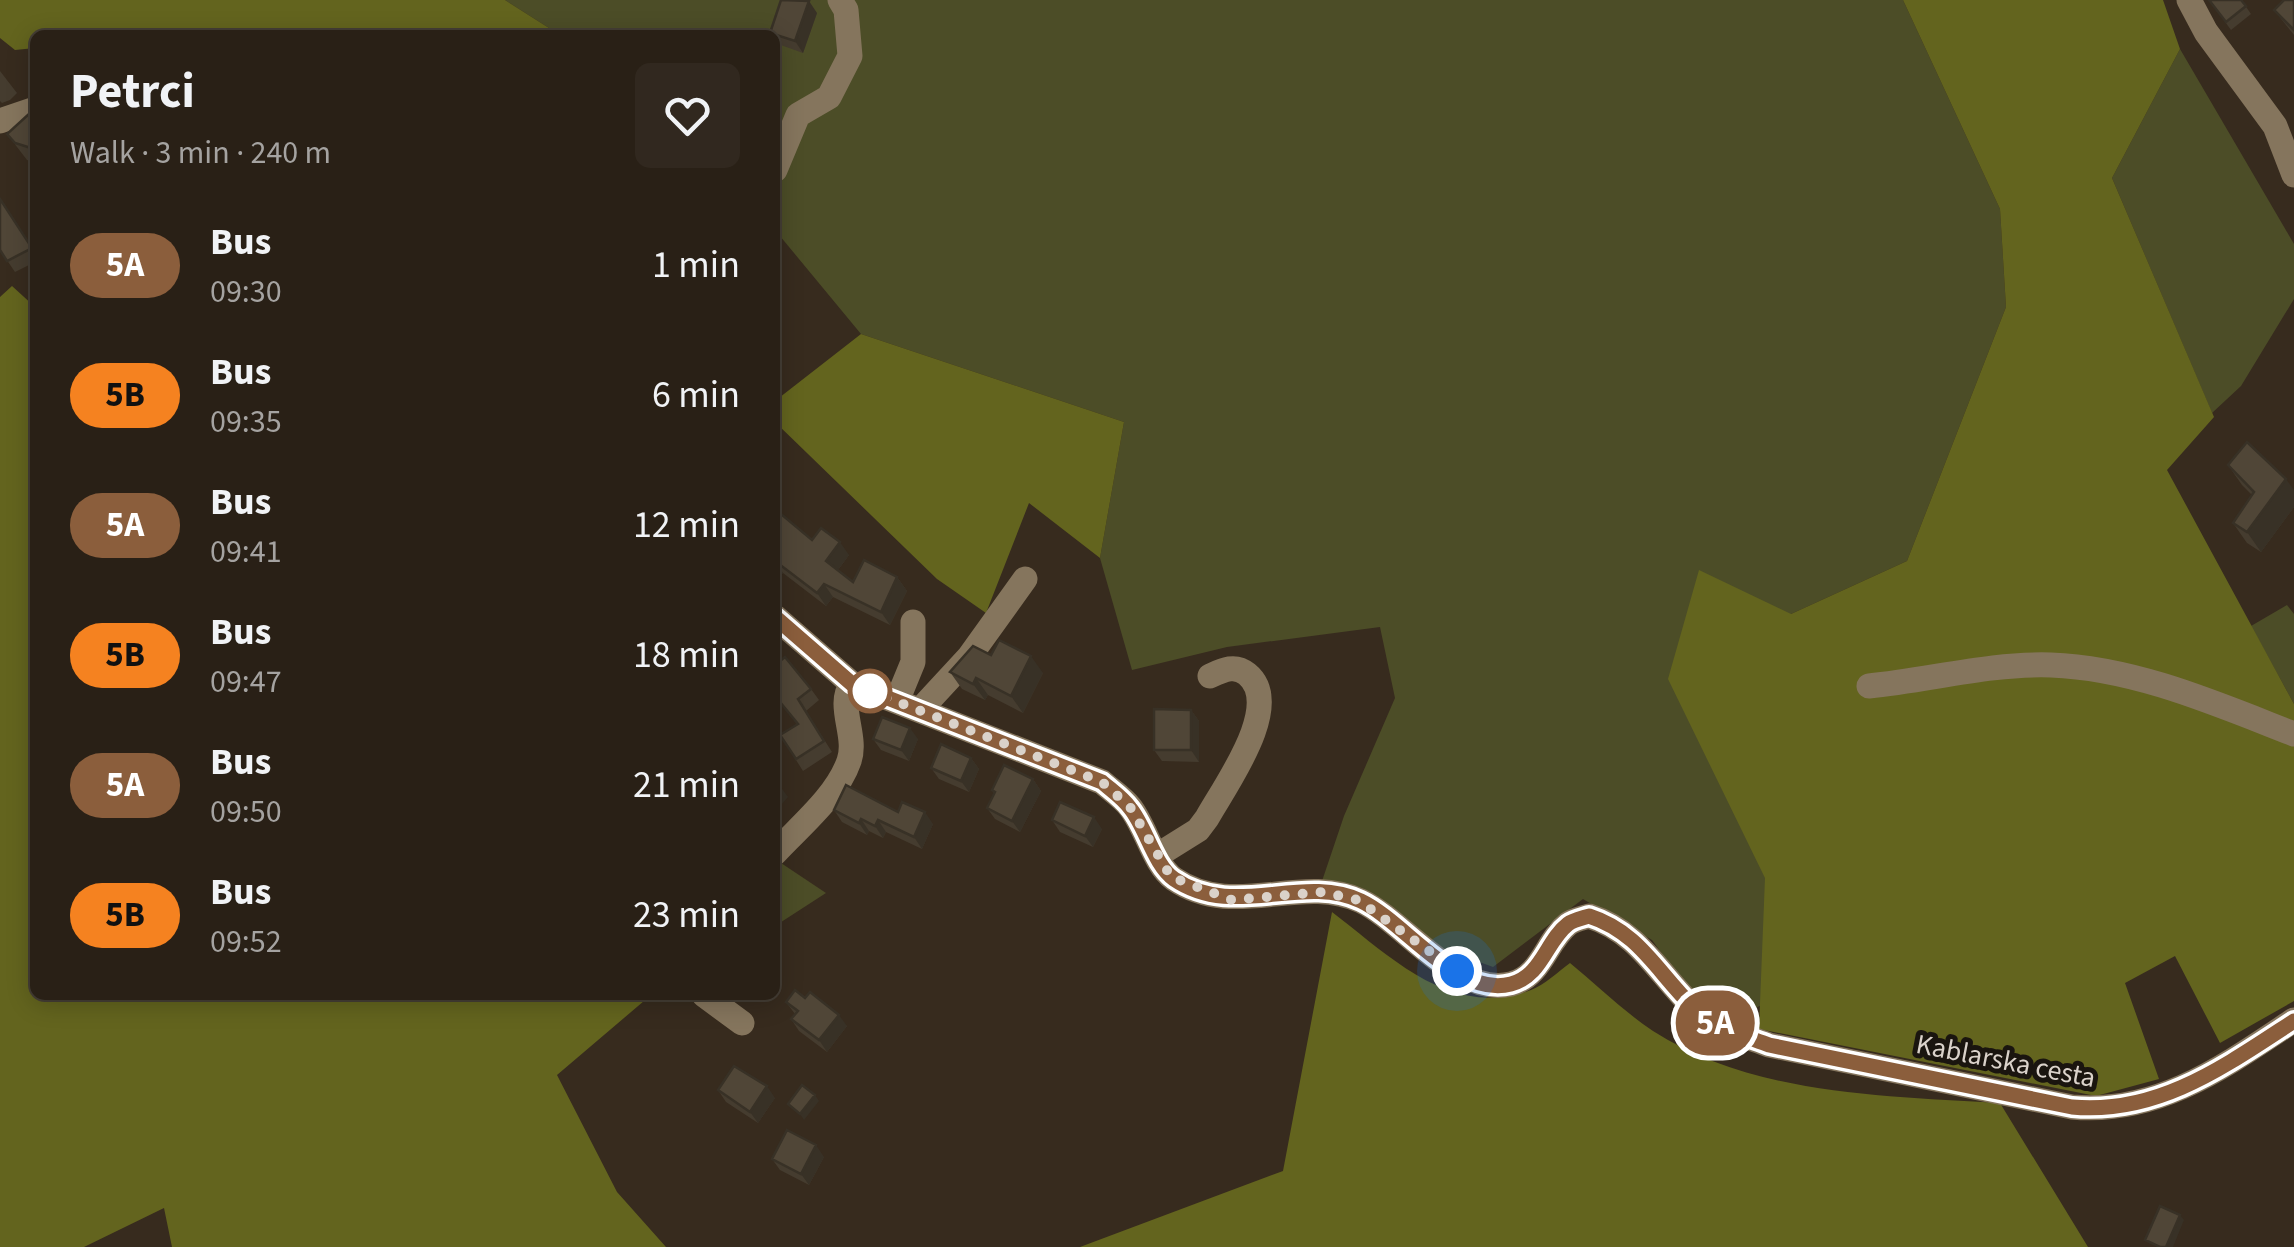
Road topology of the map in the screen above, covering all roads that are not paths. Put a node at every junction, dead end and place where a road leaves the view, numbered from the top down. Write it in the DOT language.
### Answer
graph roads {
  1 [pos="840,0"];
  2 [pos="2189,0"];
  3 [pos="30,111"];
  4 [pos="0,121"];
  5 [pos="780,158"];
  6 [pos="2294,175"];
  7 [pos="1025,579"];
  8 [pos="780,621"];
  9 [pos="914,622"];
  10 [pos="1210,676"];
  11 [pos="1869,686"];
  12 [pos="886,697"];
  13 [pos="2294,734"];
  14 [pos="780,848"];
  15 [pos="1158,855"];
  16 [pos="711,1000"];
  17 [pos="2294,1020"];
  18 [pos="742,1023"];
  1 -- 5 [label="street"];
  2 -- 6 [label="street"];
  3 -- 4 [label="street"];
  7 -- 12 [label="street"];
  8 -- 12 [label="street, Kablarska cesta"];
  9 -- 12 [label="street"];
  10 -- 15 [label="street"];
  11 -- 13 [label="street"];
  12 -- 14 [label="street"];
  12 -- 15 [label="street, Kablarska cesta"];
  15 -- 17 [label="street, Kablarska cesta"];
  16 -- 18 [label="street"];
}
